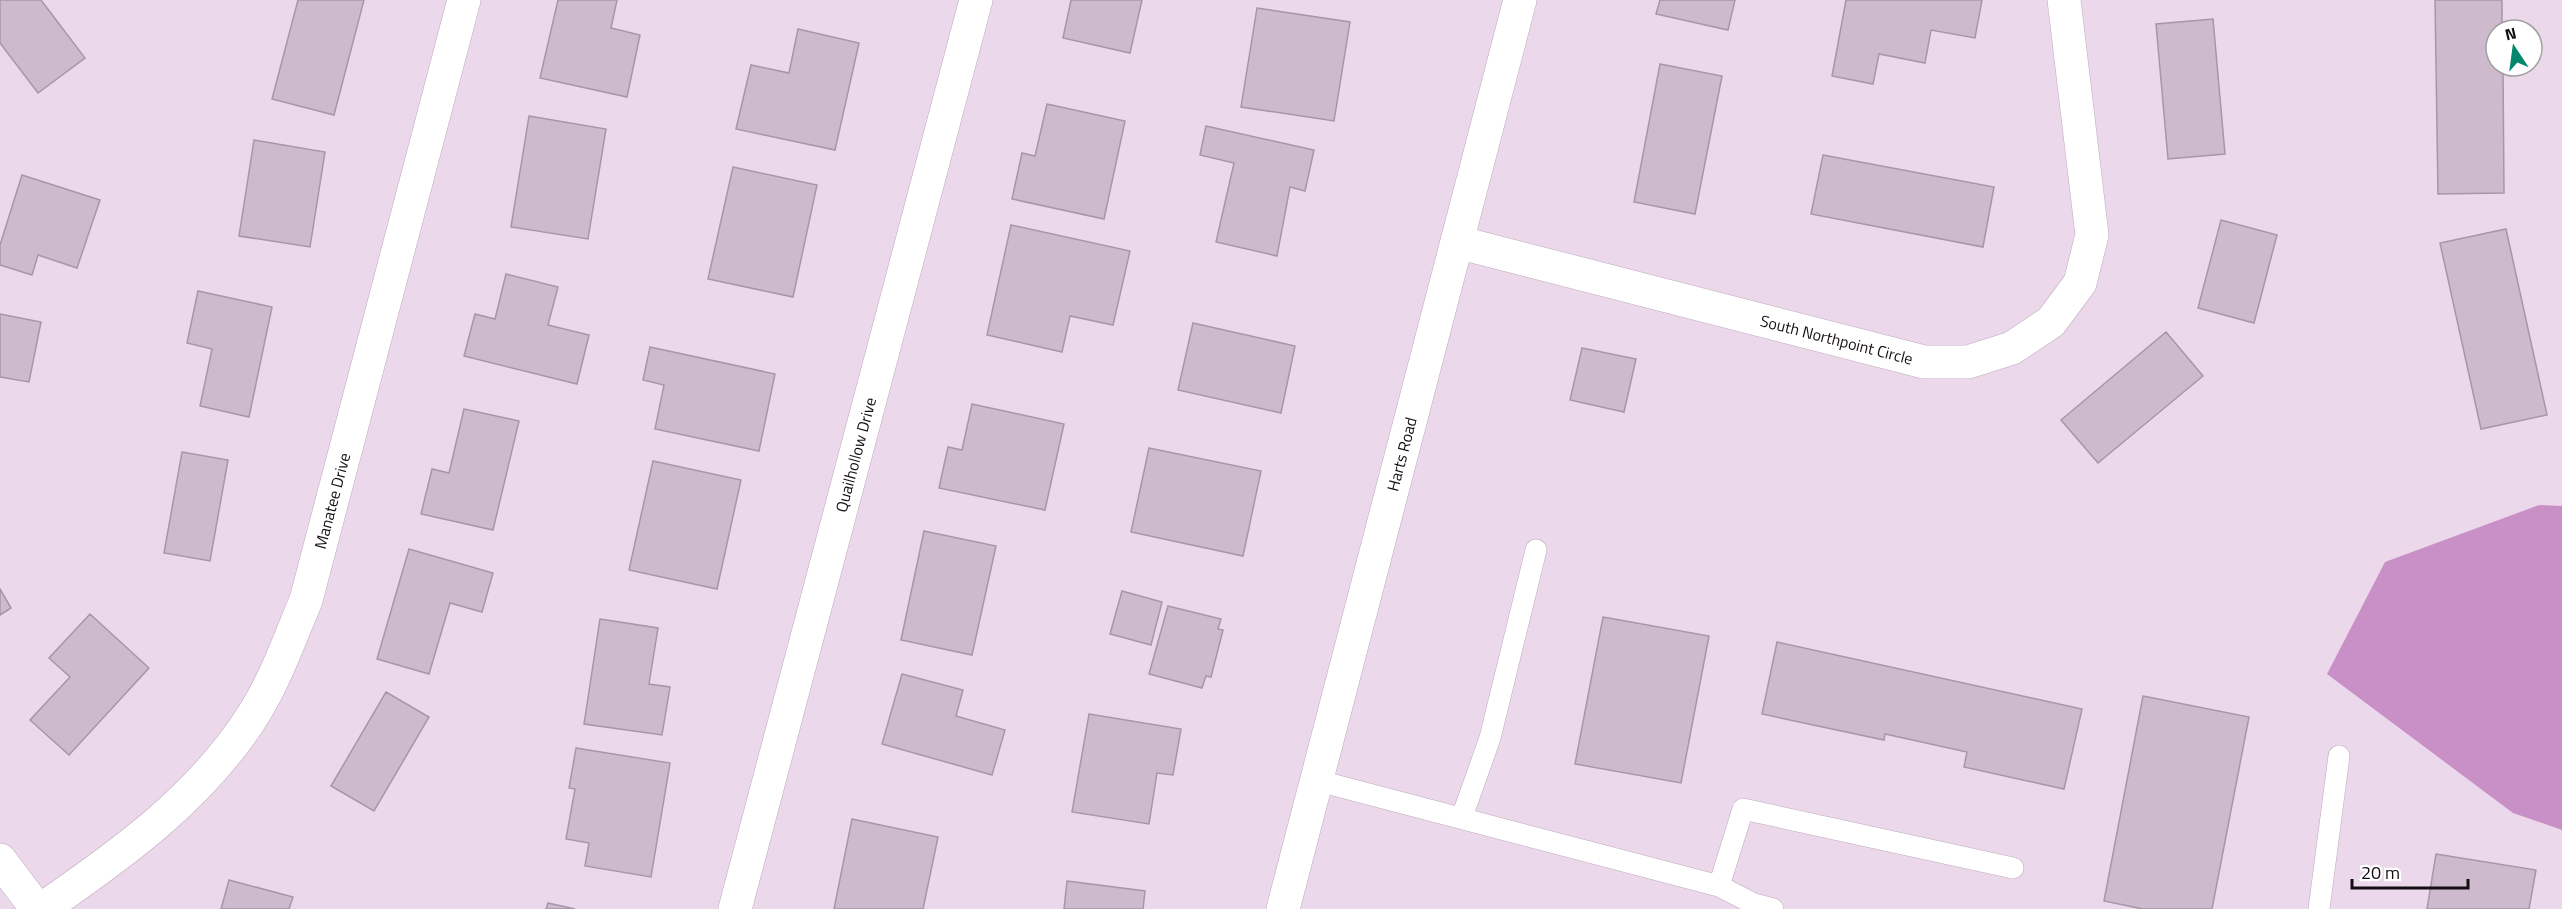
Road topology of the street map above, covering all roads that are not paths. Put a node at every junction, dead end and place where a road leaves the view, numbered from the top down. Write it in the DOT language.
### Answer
graph roads {
  1 [pos="464,0"];
  2 [pos="976,0"];
  3 [pos="1520,0"];
  4 [pos="2064,0"];
  5 [pos="1456,242"];
  6 [pos="1536,550"];
  7 [pos="2339,756"];
  8 [pos="1316,780"];
  9 [pos="1462,817"];
  10 [pos="0,860"];
  11 [pos="2013,868"];
  12 [pos="1719,886"];
  13 [pos="1760,907"];
  14 [pos="37,909"];
  15 [pos="42,909"];
  16 [pos="735,909"];
  17 [pos="1283,909"];
  18 [pos="2319,909"];
  1 -- 15 [label="street, Manatee Drive"];
  2 -- 16 [label="street, Quailhollow Drive"];
  3 -- 5 [label="street, Harts Road"];
  4 -- 5 [label="street, South Northpoint Circle"];
  5 -- 8 [label="street, Harts Road"];
  6 -- 9 [label="lane"];
  7 -- 18 [label="lane"];
  8 -- 9 [label="lane"];
  8 -- 17 [label="street, Harts Road"];
  9 -- 12 [label="lane"];
  10 -- 14 [label="street"];
  11 -- 12 [label="lane"];
  12 -- 13 [label="lane"];
}
